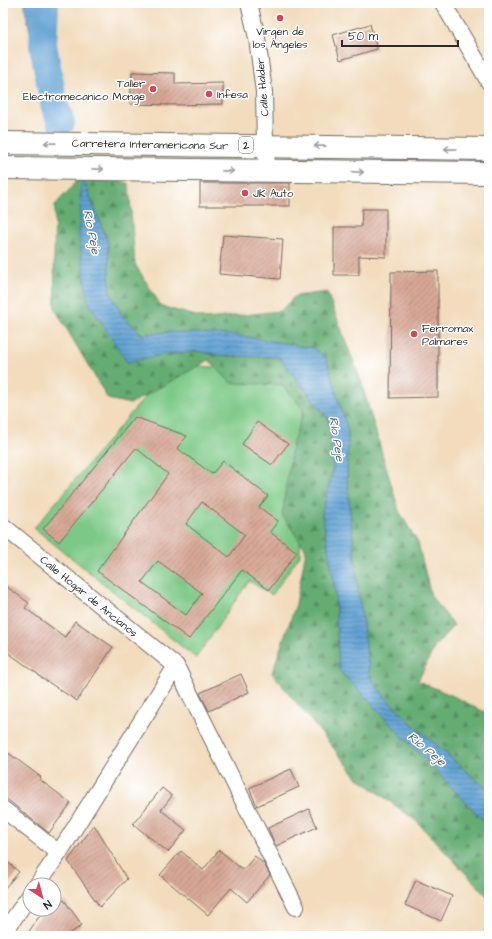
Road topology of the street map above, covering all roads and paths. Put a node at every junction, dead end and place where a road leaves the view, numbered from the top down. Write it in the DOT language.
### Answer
graph roads {
  1 [pos="249,3"];
  2 [pos="443,3"];
  3 [pos="489,82"];
  4 [pos="3,143"];
  5 [pos="265,146"];
  6 [pos="489,149"];
  7 [pos="3,168"];
  8 [pos="268,171"];
  9 [pos="489,174"];
  10 [pos="3,526"];
  11 [pos="176,666"];
  12 [pos="3,809"];
  13 [pos="59,853"];
  14 [pos="42,877"];
  15 [pos="22,907"];
  16 [pos="296,907"];
  17 [pos="3,934"];
  1 -- 5 [label="street, Calle Halder"];
  2 -- 3 [label="street"];
  5 -- 4 [label="highway, Carretera Interamericana Sur / 2, one-way"];
  6 -- 5 [label="highway, Carretera Interamericana Sur / 2, one-way"];
  5 -- 8 [label="street, Calle Halder"];
  7 -- 8 [label="highway, one-way"];
  8 -- 9 [label="highway, one-way"];
  10 -- 11 [label="street, Calle Hogar de Ancianos"];
  11 -- 13 [label="street"];
  11 -- 16 [label="street"];
  12 -- 13 [label="street"];
  13 -- 14 [label="street"];
  15 -- 17 [label="street"];
}
